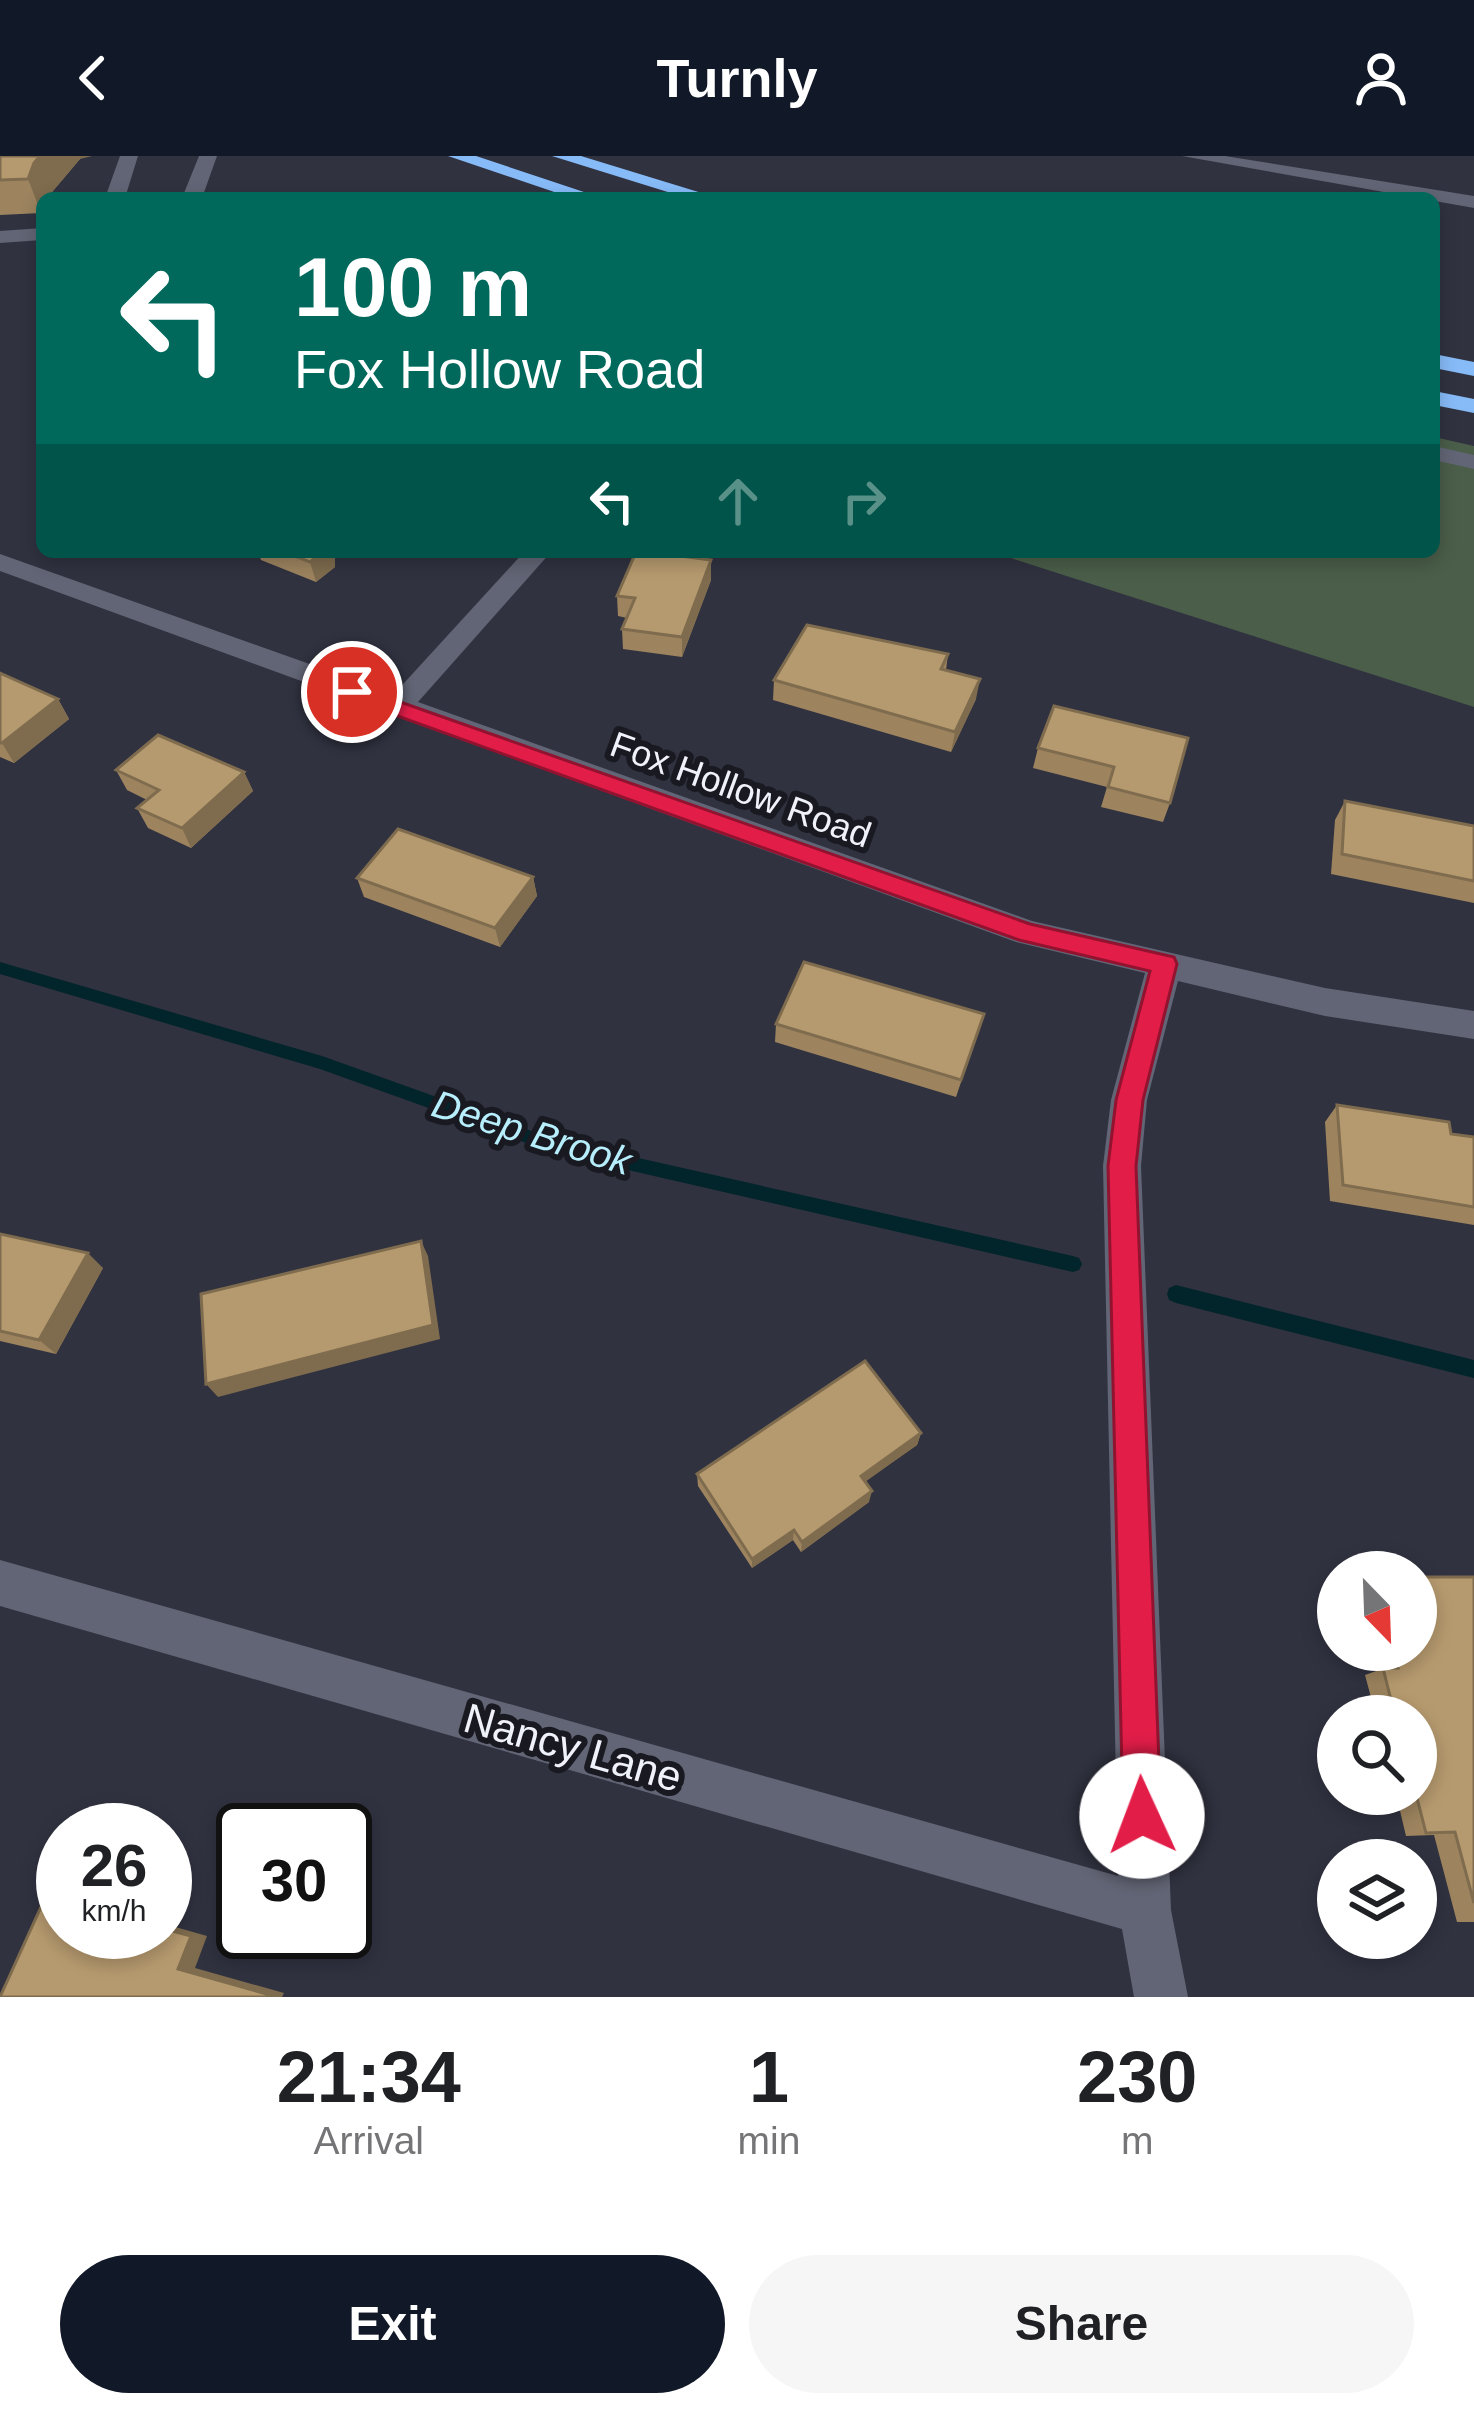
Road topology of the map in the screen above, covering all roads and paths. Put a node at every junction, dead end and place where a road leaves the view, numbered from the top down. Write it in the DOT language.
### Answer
graph roads {
  1 [pos="129,156"];
  2 [pos="208,156"];
  3 [pos="457,156"];
  4 [pos="561,156"];
  5 [pos="1191,156"];
  6 [pos="117,192"];
  7 [pos="194,192"];
  8 [pos="573,192"];
  9 [pos="687,192"];
  10 [pos="1412,192"];
  11 [pos="1440,196"];
  12 [pos="1474,202"];
  13 [pos="36,234"];
  14 [pos="0,237"];
  15 [pos="1440,362"];
  16 [pos="1474,369"];
  17 [pos="1440,399"];
  18 [pos="1474,406"];
  19 [pos="1440,454"];
  20 [pos="1474,462"];
  21 [pos="533,558"];
  22 [pos="0,562"];
  23 [pos="397,708"];
  24 [pos="1165,964"];
  25 [pos="1474,1025"];
  26 [pos="0,1583"];
  27 [pos="1145,1910"];
  28 [pos="1161,1997"];
  1 -- 6 [label="street"];
  2 -- 7 [label="street"];
  3 -- 8 [label="highway"];
  4 -- 9 [label="highway"];
  5 -- 10 [label="street"];
  11 -- 12 [label="street"];
  13 -- 14 [label="street"];
  15 -- 16 [label="highway"];
  17 -- 18 [label="highway"];
  19 -- 20 [label="street"];
  21 -- 23 [label="street"];
  22 -- 23 [label="street, Fox Hollow Road"];
  23 -- 24 [label="street, Fox Hollow Road"];
  24 -- 25 [label="street, Fox Hollow Road"];
  24 -- 27 [label="street"];
  26 -- 27 [label="street, Nancy Lane"];
  27 -- 28 [label="street"];
}
